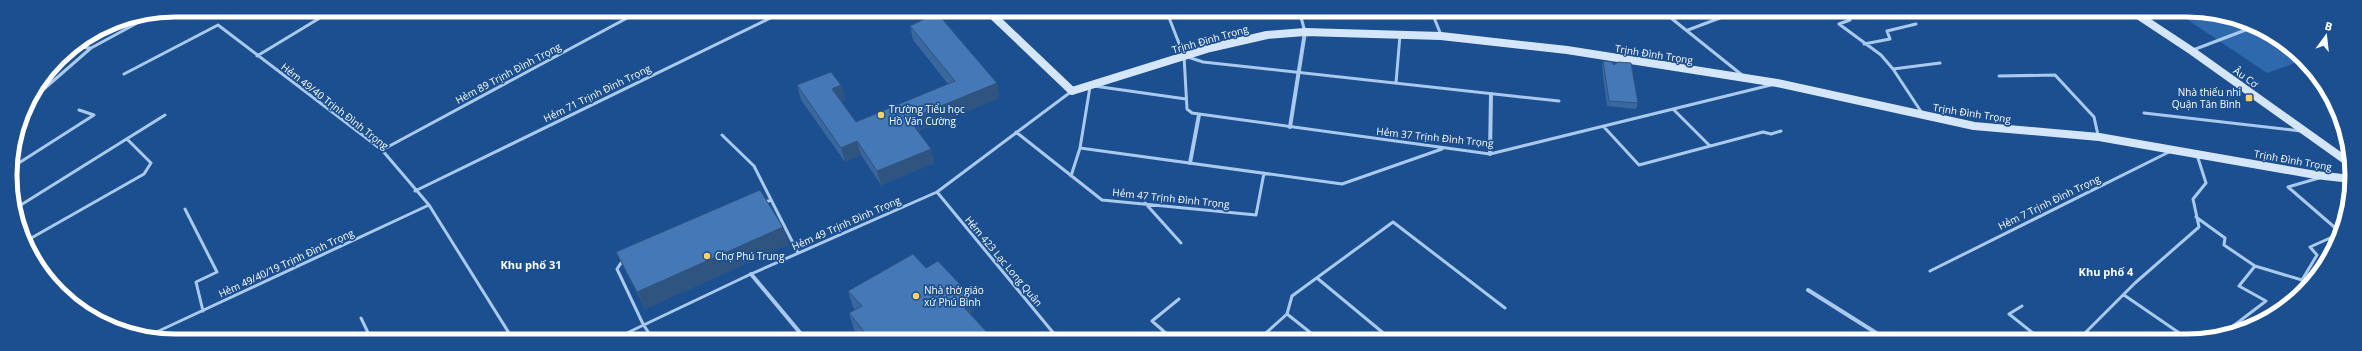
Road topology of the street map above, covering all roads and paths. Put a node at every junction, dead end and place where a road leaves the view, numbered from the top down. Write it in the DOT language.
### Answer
graph roads {
  1 [pos="321,17"];
  2 [pos="629,17"];
  3 [pos="773,17"];
  4 [pos="994,17"];
  5 [pos="1169,17"];
  6 [pos="1301,17"];
  7 [pos="1434,17"];
  8 [pos="1670,17"];
  9 [pos="1722,17"];
  10 [pos="1847,17"];
  11 [pos="2141,17"];
  12 [pos="142,21"];
  13 [pos="1916,24"];
  14 [pos="2248,29"];
  15 [pos="1688,30"];
  16 [pos="1305,32"];
  17 [pos="1400,34"];
  18 [pos="1441,36"];
  19 [pos="1864,44"];
  20 [pos="82,47"];
  21 [pos="91,48"];
  22 [pos="2192,51"];
  23 [pos="257,56"];
  24 [pos="1184,56"];
  25 [pos="1940,63"];
  26 [pos="1893,69"];
  27 [pos="1299,72"];
  28 [pos="124,74"];
  29 [pos="1999,76"];
  30 [pos="1747,78"];
  31 [pos="1396,83"];
  32 [pos="1777,83"];
  33 [pos="1090,86"];
  34 [pos="41,92"];
  35 [pos="1072,92"];
  36 [pos="1491,94"];
  37 [pos="1186,99"];
  38 [pos="1559,101"];
  39 [pos="78,110"];
  40 [pos="1674,110"];
  41 [pos="2144,113"];
  42 [pos="165,115"];
  43 [pos="1199,115"];
  44 [pos="1924,116"];
  45 [pos="1290,127"];
  46 [pos="1604,127"];
  47 [pos="1781,131"];
  48 [pos="1016,132"];
  49 [pos="2305,132"];
  50 [pos="722,135"];
  51 [pos="2099,137"];
  52 [pos="127,139"];
  53 [pos="1710,146"];
  54 [pos="1080,148"];
  55 [pos="1444,148"];
  56 [pos="2176,149"];
  57 [pos="382,150"];
  58 [pos="2196,152"];
  59 [pos="1490,154"];
  60 [pos="2344,160"];
  61 [pos="1190,163"];
  62 [pos="17,164"];
  63 [pos="1264,173"];
  64 [pos="1071,176"];
  65 [pos="2326,176"];
  66 [pos="2345,178"];
  67 [pos="415,191"];
  68 [pos="937,192"];
  69 [pos="771,200"];
  70 [pos="1145,203"];
  71 [pos="429,205"];
  72 [pos="20,206"];
  73 [pos="756,206"];
  74 [pos="185,209"];
  75 [pos="2196,217"];
  76 [pos="2335,230"];
  77 [pos="2333,236"];
  78 [pos="30,239"];
  79 [pos="1182,243"];
  80 [pos="798,253"];
  81 [pos="625,258"];
  82 [pos="2255,266"];
  83 [pos="1930,271"];
  84 [pos="751,274"];
  85 [pos="1317,278"];
  86 [pos="2302,280"];
  87 [pos="2305,282"];
  88 [pos="1808,290"];
  89 [pos="2124,295"];
  90 [pos="1179,299"];
  91 [pos="2022,306"];
  92 [pos="1505,308"];
  93 [pos="203,311"];
  94 [pos="1288,314"];
  95 [pos="361,318"];
  96 [pos="643,324"];
  97 [pos="2232,328"];
  98 [pos="155,333"];
  99 [pos="369,334"];
  100 [pos="510,334"];
  101 [pos="624,334"];
  102 [pos="649,334"];
  103 [pos="801,334"];
  104 [pos="1054,334"];
  105 [pos="1167,334"];
  106 [pos="1266,334"];
  107 [pos="1312,334"];
  108 [pos="1385,334"];
  109 [pos="1878,334"];
  110 [pos="2035,334"];
  111 [pos="2084,334"];
  112 [pos="2181,334"];
  1 -- 23 [label="lane"];
  2 -- 57 [label="lane, Hẻm 89 Trịnh Đình Trọng"];
  3 -- 67 [label="lane, Hẻm 71 Trịnh Đình Trọng"];
  4 -- 35 [label="street"];
  5 -- 24 [label="lane"];
  6 -- 16 [label="lane"];
  7 -- 18 [label="lane"];
  8 -- 15 [label="lane"];
  9 -- 15 [label="lane"];
  10 -- 19 [label="lane"];
  11 -- 22 [label="street, Âu Cơ"];
  12 -- 21 [label="lane"];
  13 -- 19 [label="lane"];
  14 -- 22 [label="lane"];
  15 -- 30 [label="lane"];
  16 -- 17 [label="street, Trịnh Đình Trọng"];
  16 -- 24 [label="street, Trịnh Đình Trọng"];
  16 -- 27 [label="street"];
  17 -- 18 [label="street, Trịnh Đình Trọng"];
  17 -- 31 [label="lane"];
  18 -- 30 [label="street, Trịnh Đình Trọng"];
  19 -- 26 [label="lane"];
  20 -- 21 [label="lane"];
  21 -- 34 [label="lane"];
  22 -- 49 [label="street, Âu Cơ"];
  23 -- 28 [label="lane, Hẻm 49/40 Trịnh Đình Trọng"];
  23 -- 57 [label="lane, Hẻm 49/40 Trịnh Đình Trọng"];
  24 -- 27 [label="lane"];
  24 -- 33 [label="street, Trịnh Đình Trọng"];
  24 -- 37 [label="lane"];
  25 -- 26 [label="lane"];
  26 -- 44 [label="lane"];
  27 -- 31 [label="lane"];
  27 -- 45 [label="street"];
  29 -- 51 [label="lane"];
  30 -- 32 [label="street, Trịnh Đình Trọng"];
  31 -- 36 [label="lane"];
  32 -- 40 [label="lane, Hẻm 37 Trịnh Đình Trọng"];
  32 -- 44 [label="street, Trịnh Đình Trọng"];
  33 -- 35 [label="street, Trịnh Đình Trọng"];
  33 -- 37 [label="lane"];
  33 -- 54 [label="lane"];
  35 -- 48 [label="lane, Hẻm 49 Trịnh Đình Trọng"];
  36 -- 38 [label="lane"];
  36 -- 59 [label="street"];
  37 -- 43 [label="lane"];
  39 -- 62 [label="lane"];
  40 -- 46 [label="lane, Hẻm 37 Trịnh Đình Trọng"];
  40 -- 53 [label="lane"];
  41 -- 49 [label="lane"];
  42 -- 52 [label="lane"];
  43 -- 45 [label="lane, Hẻm 37 Trịnh Đình Trọng"];
  43 -- 61 [label="street"];
  44 -- 51 [label="street, Trịnh Đình Trọng"];
  45 -- 55 [label="lane, Hẻm 37 Trịnh Đình Trọng"];
  46 -- 53 [label="lane"];
  46 -- 59 [label="lane, Hẻm 37 Trịnh Đình Trọng"];
  47 -- 53 [label="lane"];
  48 -- 64 [label="lane, Hẻm 47 Trịnh Đình Trọng"];
  48 -- 68 [label="lane, Hẻm 49 Trịnh Đình Trọng"];
  49 -- 60 [label="street, Âu Cơ"];
  50 -- 69 [label="lane"];
  51 -- 56 [label="street, Trịnh Đình Trọng"];
  52 -- 72 [label="lane"];
  52 -- 78 [label="lane"];
  54 -- 61 [label="lane"];
  54 -- 64 [label="lane"];
  55 -- 59 [label="lane, Hẻm 37 Trịnh Đình Trọng"];
  55 -- 63 [label="lane"];
  56 -- 58 [label="street, Trịnh Đình Trọng"];
  56 -- 83 [label="lane, Hẻm 7 Trịnh Đình Trọng"];
  57 -- 67 [label="lane, Hẻm 49/40 Trịnh Đình Trọng"];
  58 -- 65 [label="street, Trịnh Đình Trọng"];
  58 -- 75 [label="lane"];
  61 -- 63 [label="lane"];
  63 -- 70 [label="lane, Hẻm 47 Trịnh Đình Trọng"];
  64 -- 70 [label="lane, Hẻm 47 Trịnh Đình Trọng"];
  65 -- 66 [label="street, Trịnh Đình Trọng"];
  65 -- 76 [label="lane"];
  67 -- 71 [label="lane, Hẻm 49/40 Trịnh Đình Trọng"];
  68 -- 80 [label="lane, Hẻm 49 Trịnh Đình Trọng"];
  68 -- 104 [label="lane, Hẻm 423 Lạc Long Quân"];
  69 -- 73 [label="lane"];
  69 -- 80 [label="lane"];
  70 -- 79 [label="lane"];
  71 -- 93 [label="lane, Hẻm 49/40/19 Trịnh Đình Trọng"];
  71 -- 100 [label="lane, Hẻm 49/40 Trịnh Đình Trọng"];
  74 -- 93 [label="lane"];
  75 -- 82 [label="lane"];
  75 -- 89 [label="lane"];
  77 -- 86 [label="lane"];
  80 -- 84 [label="lane, Hẻm 49 Trịnh Đình Trọng"];
  81 -- 96 [label="lane"];
  82 -- 86 [label="lane"];
  82 -- 97 [label="lane"];
  84 -- 96 [label="lane, Hẻm 49 Trịnh Đình Trọng"];
  84 -- 103 [label="street"];
  85 -- 92 [label="lane"];
  85 -- 94 [label="lane"];
  85 -- 108 [label="lane"];
  86 -- 87 [label="lane"];
  88 -- 109 [label="street"];
  89 -- 111 [label="lane"];
  89 -- 112 [label="lane"];
  90 -- 105 [label="lane"];
  91 -- 110 [label="lane"];
  93 -- 98 [label="lane, Hẻm 49/40/19 Trịnh Đình Trọng"];
  94 -- 106 [label="lane"];
  94 -- 107 [label="lane"];
  95 -- 99 [label="lane"];
  96 -- 101 [label="lane, Hẻm 49 Trịnh Đình Trọng"];
  96 -- 102 [label="lane"];
}
